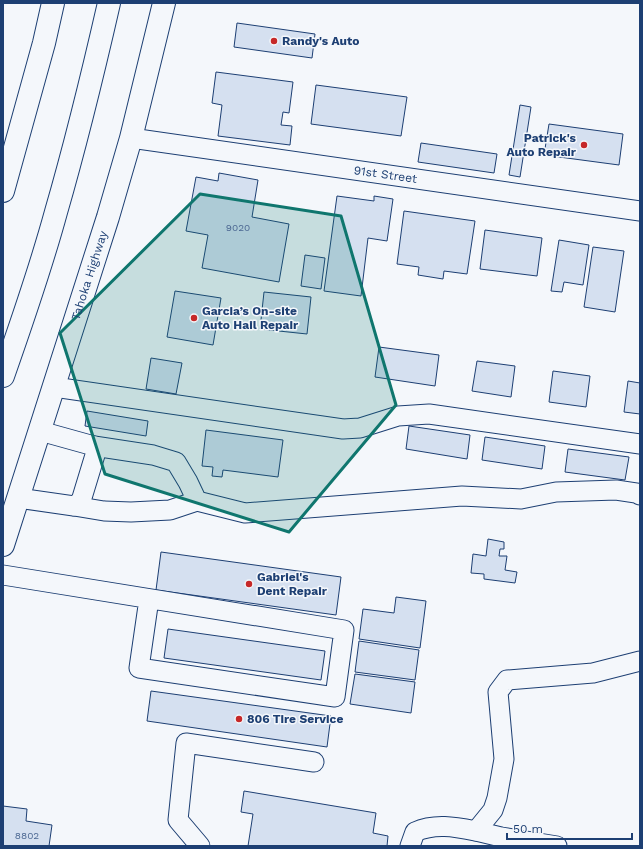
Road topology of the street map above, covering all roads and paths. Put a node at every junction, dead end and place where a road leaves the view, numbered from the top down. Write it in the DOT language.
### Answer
graph roads {
  1 [pos="53,3"];
  2 [pos="109,3"];
  3 [pos="164,3"];
  4 [pos="131,138"];
  5 [pos="3,191"];
  6 [pos="640,211"];
  7 [pos="3,376"];
  8 [pos="54,387"];
  9 [pos="40,431"];
  10 [pos="640,444"];
  11 [pos="94,446"];
  12 [pos="640,495"];
  13 [pos="18,498"];
  14 [pos="197,501"];
  15 [pos="74,506"];
  16 [pos="3,545"];
  17 [pos="3,575"];
  18 [pos="149,599"];
  19 [pos="640,661"];
  20 [pos="314,762"];
  21 [pos="476,831"];
  22 [pos="411,844"];
  23 [pos="200,846"];
  24 [pos="557,846"];
  1 -- 5 [label="main road"];
  2 -- 7 [label="main road"];
  3 -- 4 [label="main road, Tahoka Highway"];
  4 -- 6 [label="street, 91st Street"];
  4 -- 8 [label="main road, Tahoka Highway"];
  8 -- 9 [label="main road, Tahoka Highway"];
  8 -- 10 [label="street"];
  9 -- 11 [label="street"];
  9 -- 13 [label="main road, Tahoka Highway"];
  11 -- 14 [label="street"];
  11 -- 15 [label="street"];
  12 -- 14 [label="street"];
  13 -- 15 [label="street"];
  13 -- 16 [label="main road, Tahoka Highway"];
  14 -- 15 [label="street"];
  17 -- 18 [label="street"];
  18 -- 18 [label="street"];
  19 -- 21 [label="street"];
  20 -- 23 [label="street"];
  21 -- 22 [label="street"];
  21 -- 24 [label="street"];
}
